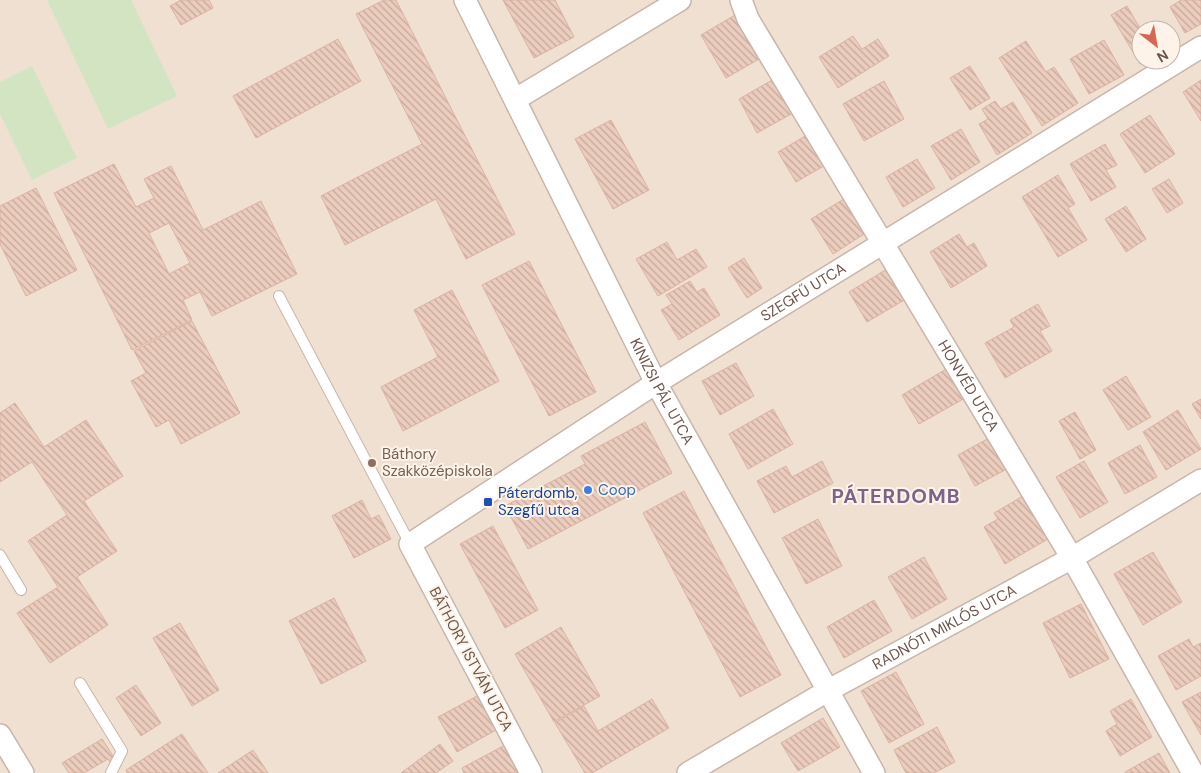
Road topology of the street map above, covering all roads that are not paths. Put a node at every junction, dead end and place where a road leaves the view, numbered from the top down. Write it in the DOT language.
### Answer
graph roads {
  1 [pos="465,0"];
  2 [pos="680,0"];
  3 [pos="741,0"];
  4 [pos="1201,47"];
  5 [pos="516,99"];
  6 [pos="883,243"];
  7 [pos="278,296"];
  8 [pos="656,383"];
  9 [pos="1201,480"];
  10 [pos="410,544"];
  11 [pos="0,555"];
  12 [pos="1072,558"];
  13 [pos="21,590"];
  14 [pos="80,683"];
  15 [pos="829,690"];
  16 [pos="0,734"];
  17 [pos="23,773"];
  18 [pos="111,773"];
  19 [pos="531,773"];
  20 [pos="688,773"];
  21 [pos="874,773"];
  22 [pos="1194,773"];
  1 -- 5 [label="street, KINIZSI PÁL UTCA"];
  2 -- 5 [label="street"];
  3 -- 6 [label="street, HONVÉD UTCA"];
  4 -- 6 [label="street, SZEGFŰ UTCA"];
  5 -- 8 [label="street, KINIZSI PÁL UTCA"];
  6 -- 8 [label="street, SZEGFŰ UTCA"];
  6 -- 12 [label="street, HONVÉD UTCA"];
  7 -- 10 [label="lane"];
  8 -- 10 [label="street, SZEGFŰ UTCA"];
  8 -- 15 [label="street, KINIZSI PÁL UTCA"];
  9 -- 12 [label="street, RADNÓTI MIKLÓS UTCA"];
  10 -- 19 [label="street, BÁTHORY ISTVÁN UTCA"];
  11 -- 13 [label="lane"];
  12 -- 15 [label="street, RADNÓTI MIKLÓS UTCA"];
  12 -- 22 [label="street, HONVÉD UTCA"];
  14 -- 18 [label="lane"];
  15 -- 20 [label="street, RADNÓTI MIKLÓS UTCA"];
  15 -- 21 [label="street, KINIZSI PÁL UTCA"];
  16 -- 17 [label="street"];
}
